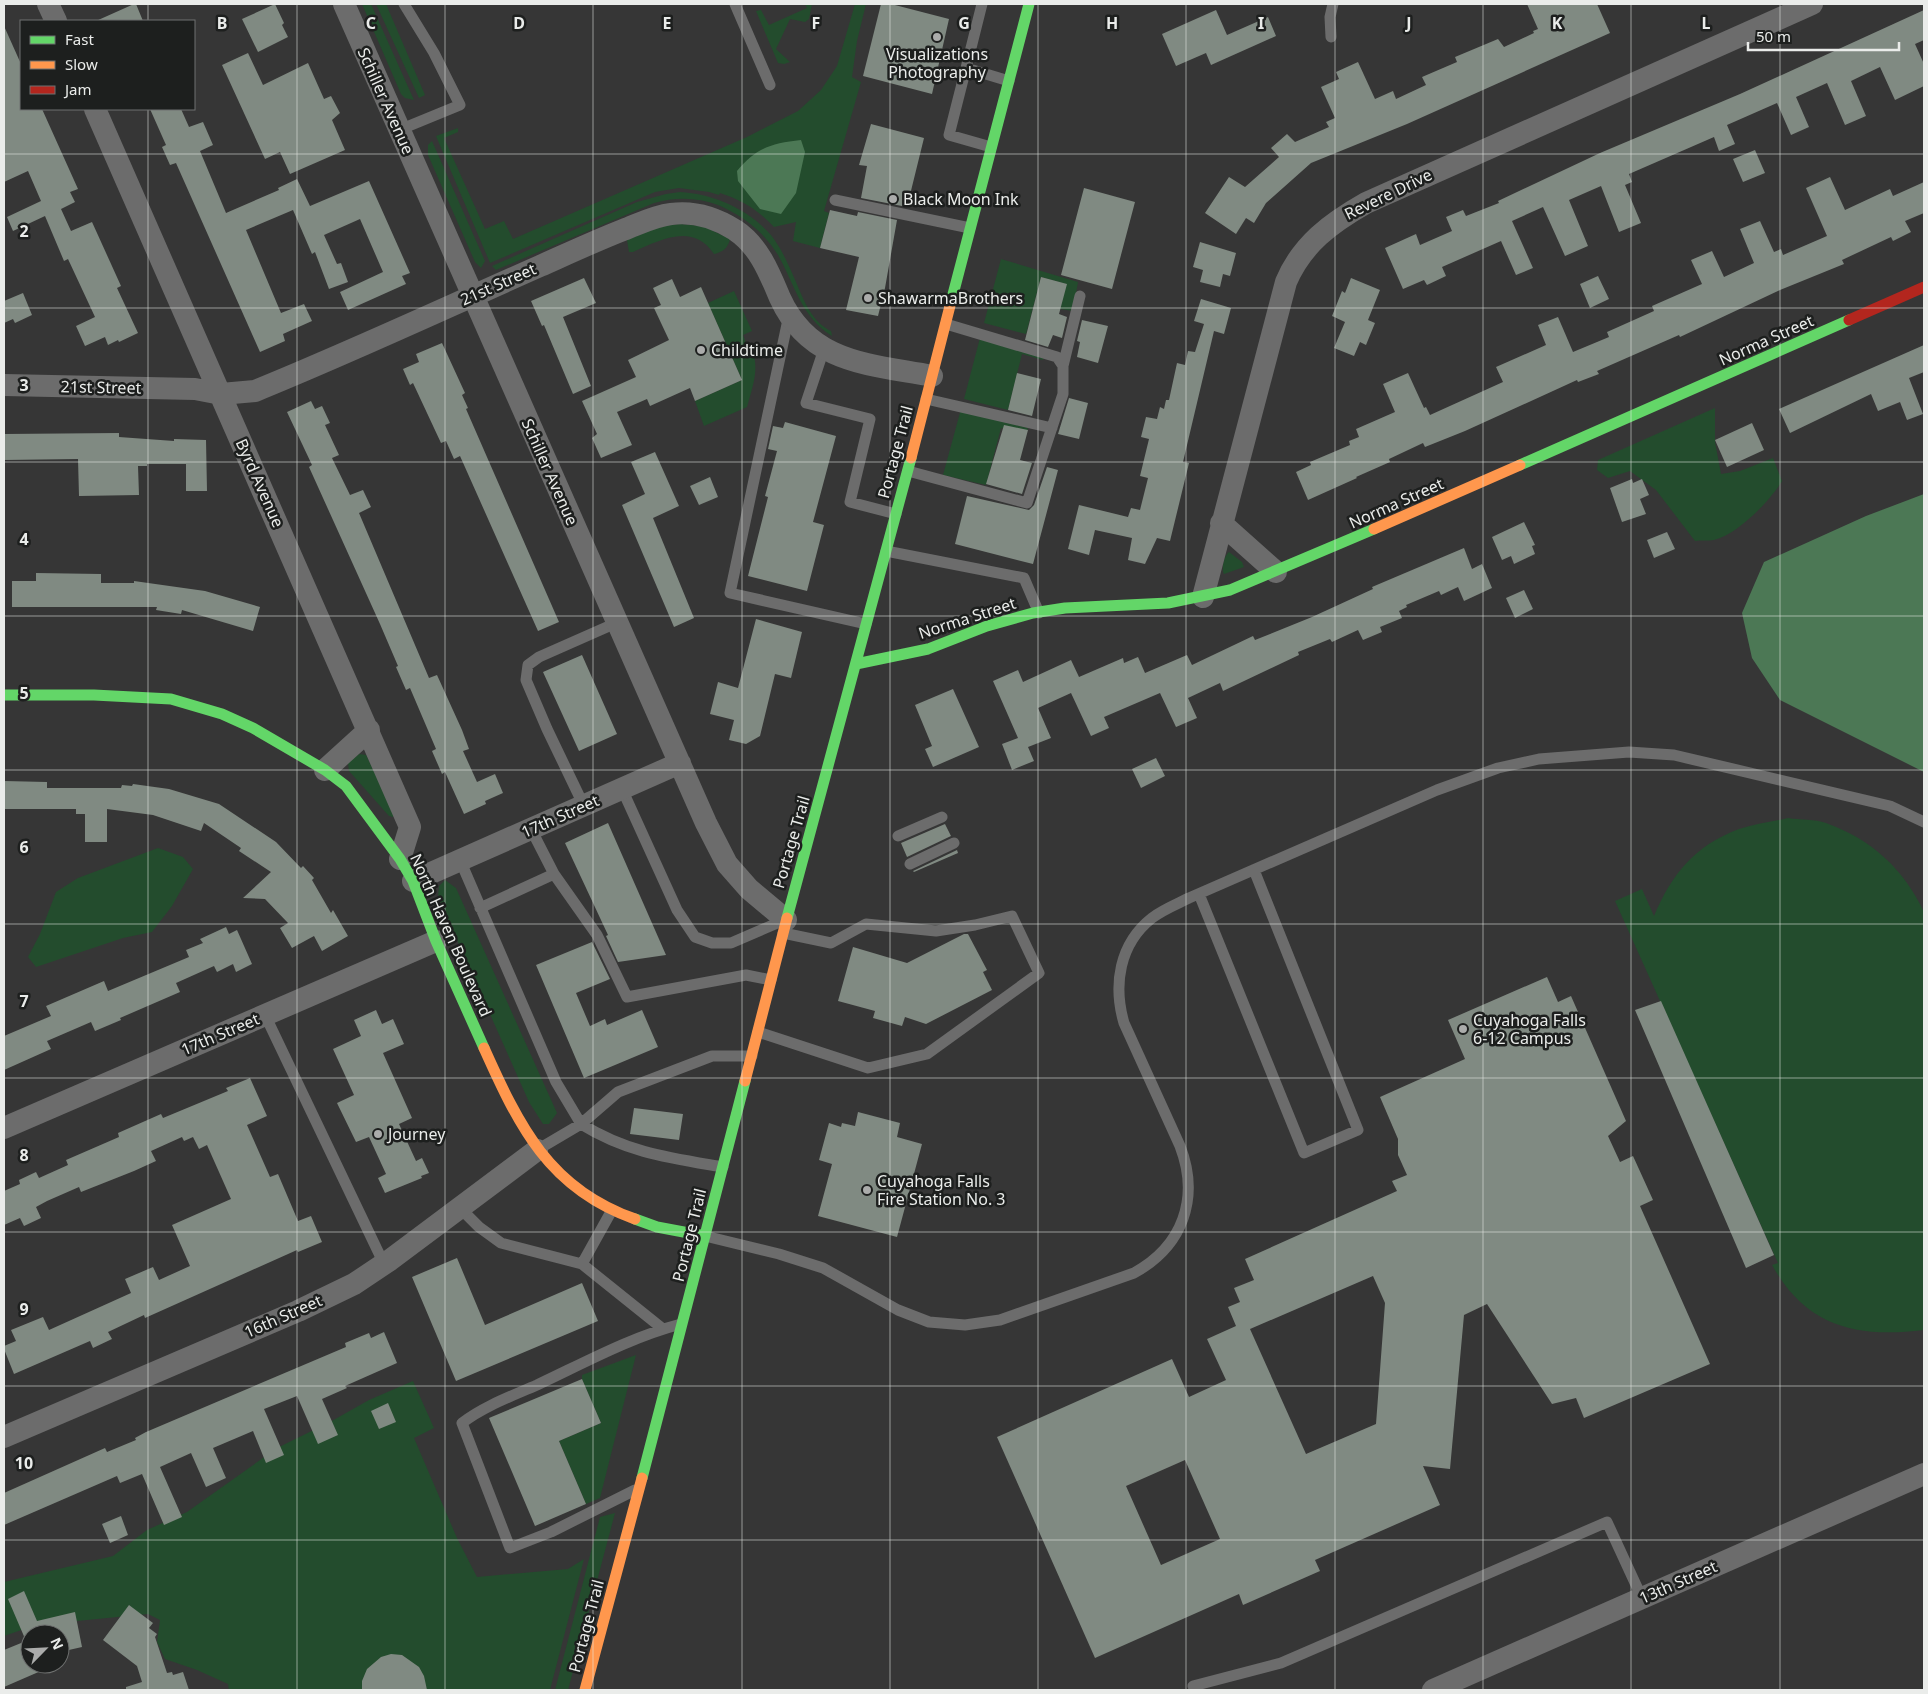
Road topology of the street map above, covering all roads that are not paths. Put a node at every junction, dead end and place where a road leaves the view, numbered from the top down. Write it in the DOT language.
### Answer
graph roads {
  1 [pos="48,4"];
  2 [pos="344,4"];
  3 [pos="404,4"];
  4 [pos="736,4"];
  5 [pos="982,4"];
  6 [pos="1029,4"];
  7 [pos="1333,4"];
  8 [pos="1812,4"];
  9 [pos="56,20"];
  10 [pos="1331,37"];
  11 [pos="966,68"];
  12 [pos="1009,81"];
  13 [pos="770,85"];
  14 [pos="95,110"];
  15 [pos="399,130"];
  16 [pos="991,147"];
  17 [pos="835,200"];
  18 [pos="970,228"];
  19 [pos="1924,287"];
  20 [pos="472,296"];
  21 [pos="1080,296"];
  22 [pos="788,315"];
  23 [pos="946,324"];
  24 [pos="824,349"];
  25 [pos="1063,366"];
  26 [pos="932,376"];
  27 [pos="4,385"];
  28 [pos="221,394"];
  29 [pos="926,399"];
  30 [pos="1052,428"];
  31 [pos="906,471"];
  32 [pos="896,514"];
  33 [pos="1221,523"];
  34 [pos="886,550"];
  35 [pos="1276,572"];
  36 [pos="1203,597"];
  37 [pos="1039,613"];
  38 [pos="616,623"];
  39 [pos="866,624"];
  40 [pos="856,664"];
  41 [pos="4,695"];
  42 [pos="369,730"];
  43 [pos="680,763"];
  44 [pos="325,770"];
  45 [pos="622,789"];
  46 [pos="584,806"];
  47 [pos="942,817"];
  48 [pos="1924,822"];
  49 [pos="531,829"];
  50 [pos="898,836"];
  51 [pos="954,843"];
  52 [pos="400,859"];
  53 [pos="460,860"];
  54 [pos="910,864"];
  55 [pos="1254,870"];
  56 [pos="554,874"];
  57 [pos="413,881"];
  58 [pos="1199,894"];
  59 [pos="480,908"];
  60 [pos="785,926"];
  61 [pos="436,941"];
  62 [pos="772,980"];
  63 [pos="265,1015"];
  64 [pos="758,1032"];
  65 [pos="752,1056"];
  66 [pos="581,1124"];
  67 [pos="4,1128"];
  68 [pos="537,1150"];
  69 [pos="723,1167"];
  70 [pos="459,1207"];
  71 [pos="612,1210"];
  72 [pos="705,1236"];
  73 [pos="384,1264"];
  74 [pos="582,1264"];
  75 [pos="683,1324"];
  76 [pos="662,1329"];
  77 [pos="4,1437"];
  78 [pos="1924,1474"];
  79 [pos="640,1488"];
  80 [pos="1642,1598"];
  81 [pos="1193,1686"];
  82 [pos="585,1690"];
  83 [pos="1433,1690"];
  1 -- 9 [label="street"];
  2 -- 15 [label="street, Schiller Avenue"];
  3 -- 15 [label="lane"];
  4 -- 13 [label="lane"];
  5 -- 11 [label="lane"];
  6 -- 12 [label="street, Portage Trail"];
  7 -- 10 [label="lane"];
  8 -- 33 [label="street, Revere Drive"];
  11 -- 12 [label="lane"];
  11 -- 16 [label="lane"];
  12 -- 16 [label="street, Portage Trail"];
  14 -- 28 [label="street, Byrd Avenue"];
  15 -- 20 [label="street, Schiller Avenue"];
  16 -- 18 [label="street, Portage Trail"];
  17 -- 18 [label="lane"];
  18 -- 23 [label="street, Portage Trail"];
  19 -- 35 [label="street, Norma Street"];
  20 -- 22 [label="street, 21st Street"];
  20 -- 28 [label="street, 21st Street"];
  20 -- 38 [label="street, Schiller Avenue"];
  21 -- 25 [label="lane"];
  22 -- 24 [label="street, 21st Street"];
  22 -- 39 [label="lane"];
  23 -- 25 [label="lane"];
  23 -- 26 [label="street, Portage Trail"];
  24 -- 26 [label="street, 21st Street"];
  24 -- 32 [label="lane"];
  25 -- 30 [label="lane"];
  26 -- 29 [label="street, Portage Trail"];
  27 -- 28 [label="street, 21st Street"];
  28 -- 42 [label="street, Byrd Avenue"];
  29 -- 30 [label="lane"];
  29 -- 31 [label="street, Portage Trail"];
  30 -- 31 [label="lane"];
  31 -- 32 [label="street, Portage Trail"];
  32 -- 34 [label="street, Portage Trail"];
  33 -- 35 [label="street"];
  33 -- 36 [label="street, Revere Drive"];
  34 -- 37 [label="lane"];
  34 -- 39 [label="street, Portage Trail"];
  35 -- 36 [label="street, Norma Street"];
  36 -- 37 [label="street, Norma Street"];
  37 -- 40 [label="street, Norma Street"];
  38 -- 43 [label="street, Schiller Avenue"];
  38 -- 46 [label="lane"];
  39 -- 40 [label="street, Portage Trail"];
  40 -- 60 [label="street, Portage Trail"];
  41 -- 44 [label="street, North Haven Boulevard"];
  42 -- 44 [label="street"];
  42 -- 52 [label="street, Byrd Avenue"];
  43 -- 45 [label="street, 17th Street"];
  43 -- 60 [label="street, Schiller Avenue"];
  44 -- 52 [label="street, North Haven Boulevard"];
  45 -- 46 [label="street, 17th Street"];
  45 -- 60 [label="lane"];
  46 -- 49 [label="street, 17th Street"];
  47 -- 50 [label="lane"];
  48 -- 55 [label="lane"];
  49 -- 53 [label="street, 17th Street"];
  49 -- 56 [label="lane"];
  51 -- 54 [label="lane"];
  52 -- 57 [label="street, North Haven Boulevard"];
  53 -- 57 [label="street, 17th Street"];
  53 -- 59 [label="lane"];
  55 -- 58 [label="lane"];
  55 -- 58 [label="lane"];
  56 -- 59 [label="lane"];
  56 -- 62 [label="lane"];
  57 -- 61 [label="street, North Haven Boulevard"];
  58 -- 72 [label="lane"];
  59 -- 66 [label="lane"];
  60 -- 62 [label="street, Portage Trail"];
  60 -- 64 [label="lane"];
  61 -- 63 [label="street, 17th Street"];
  61 -- 68 [label="street, North Haven Boulevard"];
  62 -- 64 [label="street, Portage Trail"];
  63 -- 67 [label="street, 17th Street"];
  63 -- 73 [label="lane"];
  64 -- 65 [label="street, Portage Trail"];
  65 -- 66 [label="lane"];
  65 -- 69 [label="street, Portage Trail"];
  66 -- 68 [label="lane"];
  66 -- 69 [label="lane"];
  68 -- 70 [label="street, 16th Street"];
  68 -- 71 [label="street, North Haven Boulevard"];
  69 -- 72 [label="street, Portage Trail"];
  70 -- 73 [label="street, 16th Street"];
  70 -- 74 [label="lane"];
  71 -- 72 [label="street, North Haven Boulevard"];
  71 -- 74 [label="lane"];
  72 -- 75 [label="street, Portage Trail"];
  73 -- 77 [label="street, 16th Street"];
  74 -- 76 [label="lane"];
  75 -- 76 [label="lane"];
  75 -- 79 [label="street, Portage Trail"];
  76 -- 79 [label="lane"];
  78 -- 80 [label="street, 13th Street"];
  79 -- 82 [label="street, Portage Trail"];
  80 -- 81 [label="lane"];
  80 -- 83 [label="street, 13th Street"];
}
